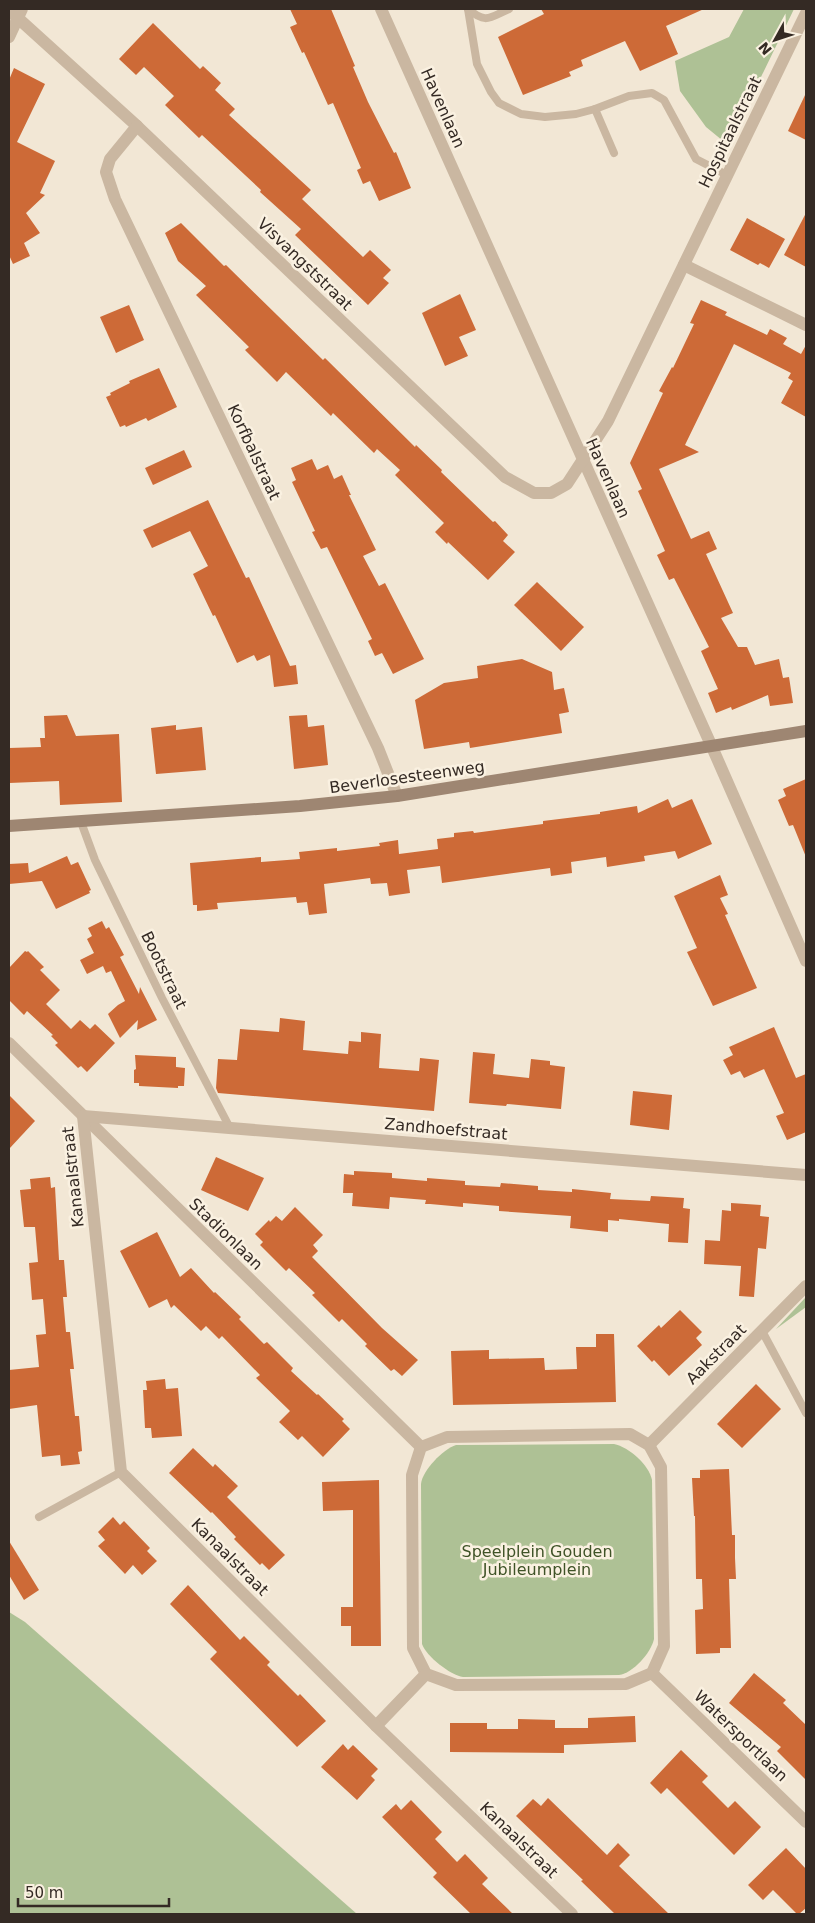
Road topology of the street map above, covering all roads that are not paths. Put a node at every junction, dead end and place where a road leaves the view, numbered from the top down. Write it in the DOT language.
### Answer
graph roads {
  1 [pos="381,9"];
  2 [pos="509,9"];
  3 [pos="16,12"];
  4 [pos="806,13"];
  5 [pos="9,37"];
  6 [pos="801,37"];
  7 [pos="595,109"];
  8 [pos="137,126"];
  9 [pos="614,153"];
  10 [pos="728,175"];
  11 [pos="684,265"];
  12 [pos="806,325"];
  13 [pos="582,459"];
  14 [pos="806,731"];
  15 [pos="712,747"];
  16 [pos="396,796"];
  17 [pos="82,822"];
  18 [pos="9,826"];
  19 [pos="806,961"];
  20 [pos="9,1043"];
  21 [pos="83,1116"];
  22 [pos="230,1128"];
  23 [pos="806,1175"];
  24 [pos="806,1286"];
  25 [pos="762,1330"];
  26 [pos="806,1413"];
  27 [pos="649,1445"];
  28 [pos="421,1447"];
  29 [pos="121,1472"];
  30 [pos="39,1516"];
  31 [pos="652,1673"];
  32 [pos="426,1674"];
  33 [pos="376,1726"];
  34 [pos="806,1822"];
  35 [pos="572,1914"];
  1 -- 13 [label="street, Havenlaan"];
  2 -- 7 [label="lane"];
  3 -- 5 [label="street"];
  3 -- 8 [label="street, Visvangststraat"];
  4 -- 6 [label="street, Hospitaalstraat"];
  6 -- 10 [label="street, Hospitaalstraat"];
  7 -- 9 [label="lane"];
  7 -- 10 [label="lane"];
  8 -- 13 [label="street, Visvangststraat"];
  8 -- 16 [label="street, Korfbalstraat"];
  10 -- 11 [label="street, Hospitaalstraat"];
  11 -- 12 [label="street"];
  11 -- 13 [label="street, Hospitaalstraat"];
  13 -- 15 [label="street, Havenlaan"];
  14 -- 15 [label="street, Beverlosesteenweg"];
  15 -- 16 [label="street, Beverlosesteenweg"];
  15 -- 19 [label="street, Havenlaan"];
  16 -- 17 [label="street, Beverlosesteenweg"];
  17 -- 18 [label="street, Beverlosesteenweg"];
  17 -- 22 [label="lane, Bootstraat"];
  20 -- 21 [label="street, Stadionlaan"];
  21 -- 22 [label="street, Zandhoefstraat"];
  21 -- 28 [label="street, Stadionlaan"];
  21 -- 29 [label="street, Kanaalstraat"];
  22 -- 23 [label="street, Zandhoefstraat"];
  24 -- 25 [label="street, Aakstraat"];
  25 -- 26 [label="lane"];
  25 -- 27 [label="street, Aakstraat"];
  27 -- 28 [label="street"];
  27 -- 31 [label="street"];
  28 -- 32 [label="street"];
  29 -- 30 [label="lane"];
  29 -- 33 [label="street, Kanaalstraat"];
  31 -- 32 [label="street"];
  31 -- 34 [label="street, Watersportlaan"];
  32 -- 33 [label="street"];
  33 -- 35 [label="street, Kanaalstraat"];
}
